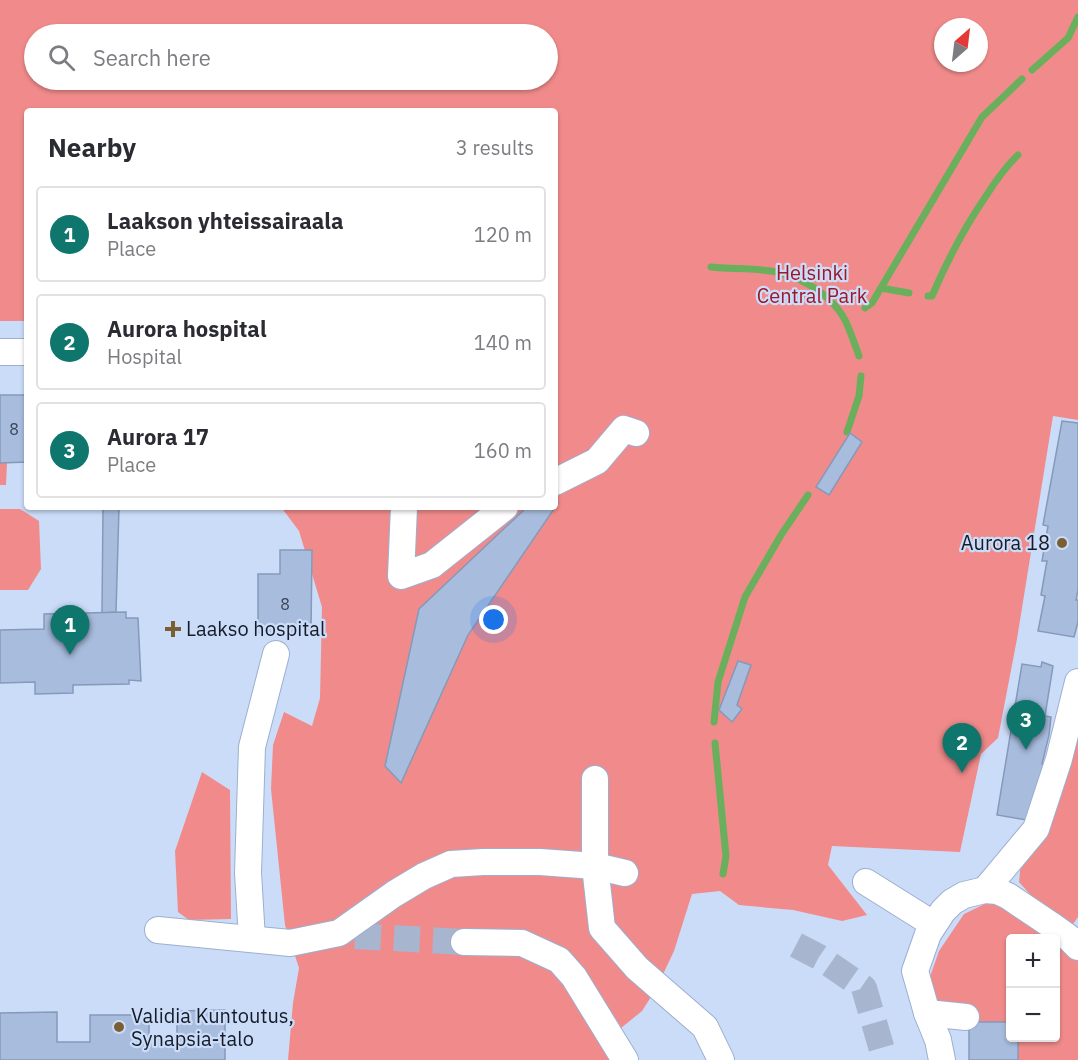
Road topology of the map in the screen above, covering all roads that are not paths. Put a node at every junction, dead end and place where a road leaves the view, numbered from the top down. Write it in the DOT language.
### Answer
graph roads {
  1 [pos="0,352"];
  2 [pos="24,352"];
  3 [pos="636,433"];
  4 [pos="558,480"];
  5 [pos="404,510"];
  6 [pos="501,510"];
  7 [pos="276,654"];
  8 [pos="1078,682"];
  9 [pos="595,779"];
  10 [pos="595,866"];
  11 [pos="625,873"];
  12 [pos="866,882"];
  13 [pos="985,890"];
  14 [pos="933,924"];
  15 [pos="158,930"];
  16 [pos="252,939"];
  17 [pos="464,942"];
  18 [pos="1078,947"];
  19 [pos="927,1013"];
  20 [pos="966,1017"];
  21 [pos="625,1060"];
  22 [pos="721,1060"];
  23 [pos="942,1060"];
  1 -- 2 [label="street"];
  3 -- 4 [label="street"];
  5 -- 6 [label="street"];
  7 -- 16 [label="street"];
  8 -- 13 [label="street"];
  9 -- 10 [label="street"];
  10 -- 11 [label="street"];
  10 -- 16 [label="street"];
  10 -- 22 [label="street"];
  12 -- 14 [label="street"];
  13 -- 14 [label="street"];
  13 -- 18 [label="street"];
  14 -- 19 [label="street"];
  15 -- 16 [label="street"];
  17 -- 21 [label="street"];
  19 -- 20 [label="street"];
  19 -- 23 [label="street"];
}
